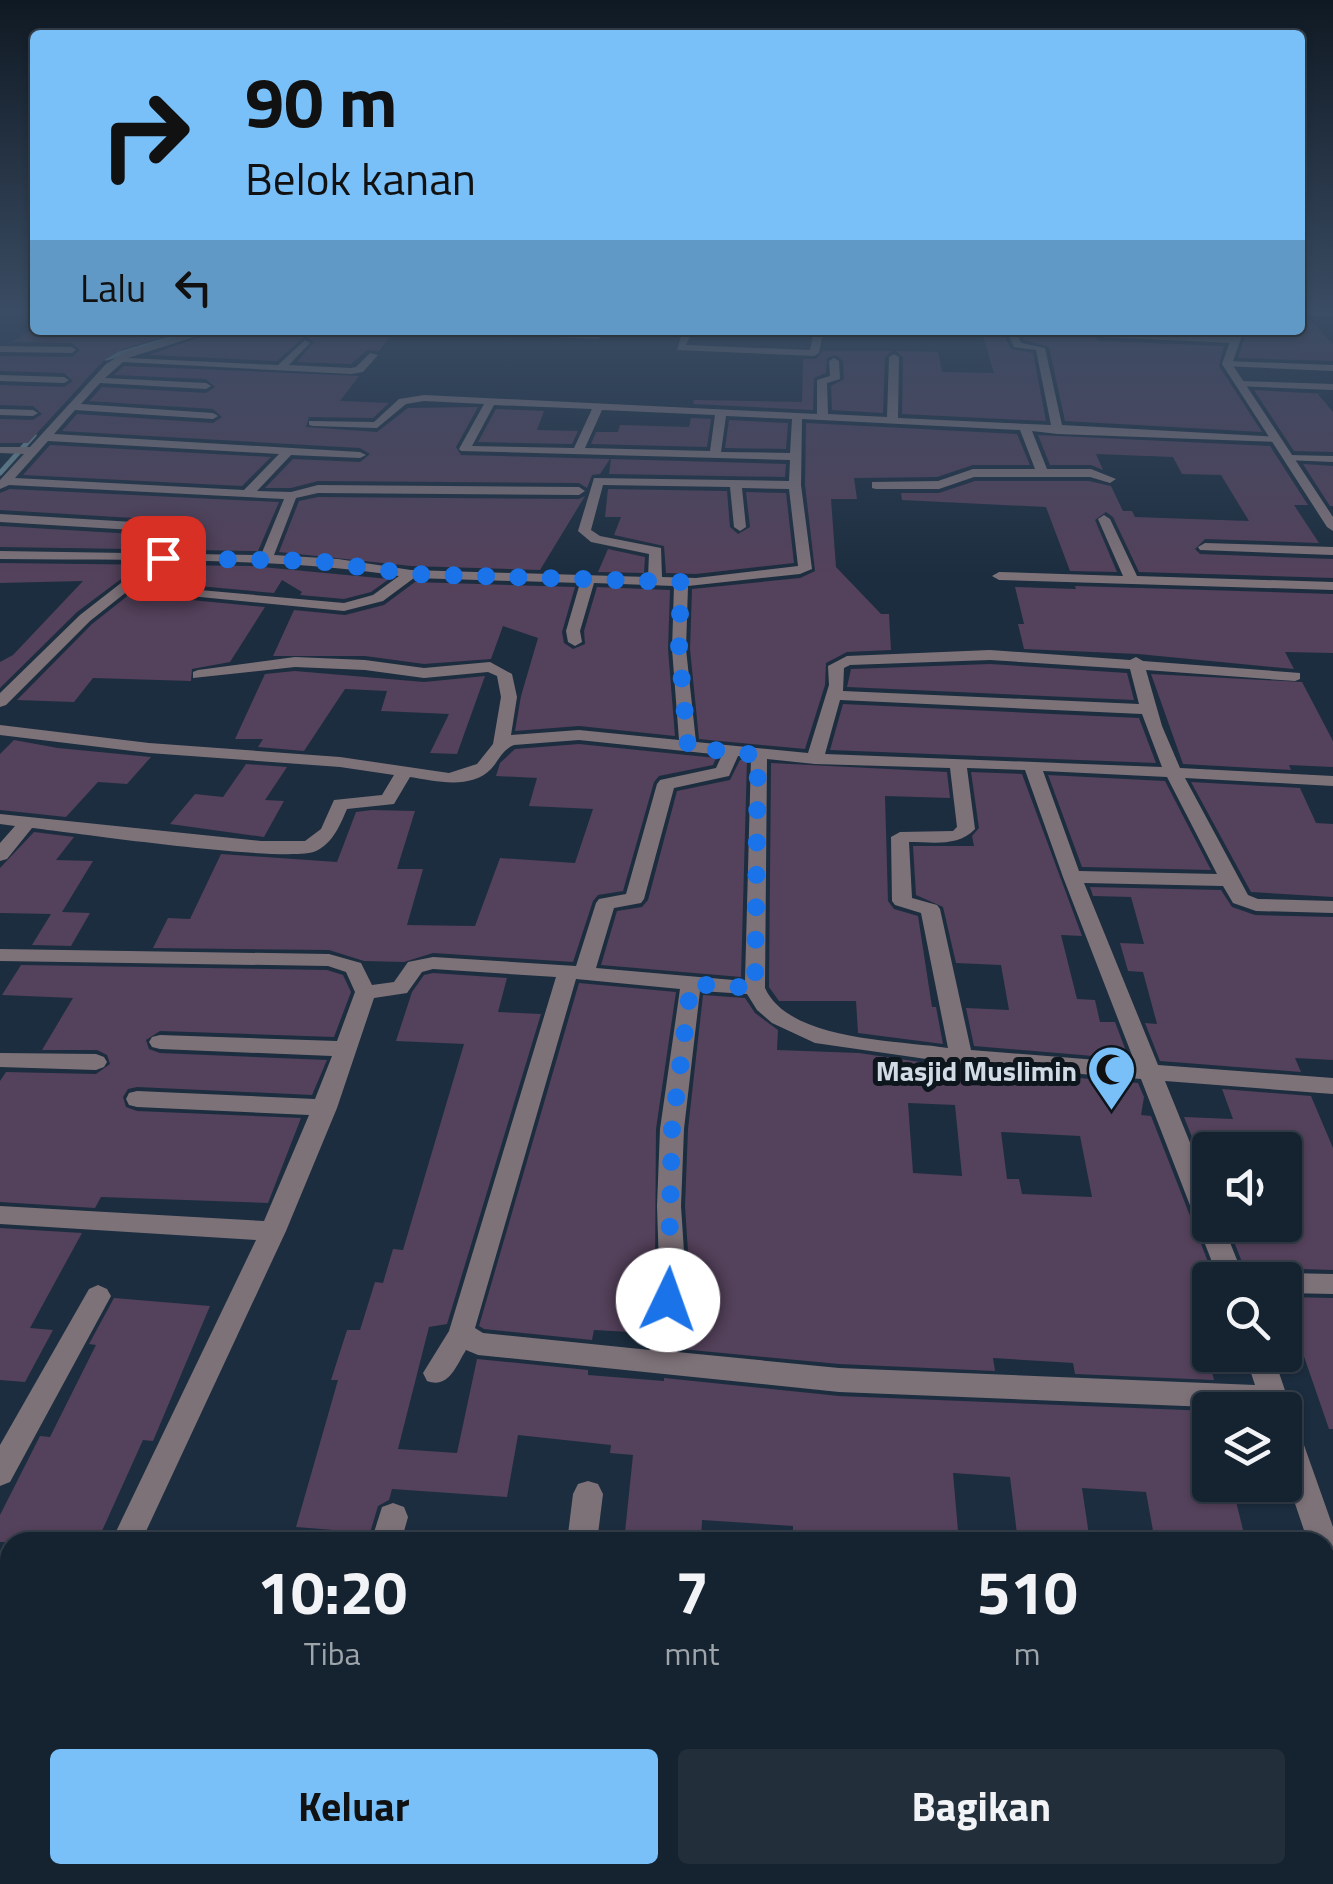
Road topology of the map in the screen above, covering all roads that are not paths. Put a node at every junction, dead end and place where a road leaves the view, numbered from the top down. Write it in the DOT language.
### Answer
graph roads {
  1 [pos="79,399"];
  2 [pos="822,399"];
  3 [pos="893,399"];
  4 [pos="1051,399"];
  5 [pos="1250,399"];
  6 [pos="491,401"];
  7 [pos="72,407"];
  8 [pos="598,407"];
  9 [pos="0,412"];
  10 [pos="33,413"];
  11 [pos="721,414"];
  12 [pos="213,416"];
  13 [pos="797,418"];
  14 [pos="823,419"];
  15 [pos="892,422"];
  16 [pos="313,423"];
  17 [pos="1026,430"];
  18 [pos="1058,431"];
  19 [pos="45,437"];
  20 [pos="1276,439"];
  21 [pos="17,450"];
  22 [pos="287,452"];
  23 [pos="578,452"];
  24 [pos="360,455"];
  25 [pos="715,455"];
  26 [pos="794,457"];
  27 [pos="1289,458"];
  28 [pos="1333,459"];
  29 [pos="342,460"];
  30 [pos="1042,472"];
  31 [pos="1110,479"];
  32 [pos="3,484"];
  33 [pos="736,484"];
  34 [pos="795,484"];
  35 [pos="876,484"];
  36 [pos="318,489"];
  37 [pos="578,491"];
  38 [pos="246,495"];
  39 [pos="290,496"];
  40 [pos="1328,511"];
  41 [pos="0,518"];
  42 [pos="1104,519"];
  43 [pos="740,527"];
  44 [pos="1333,527"];
  45 [pos="167,528"];
  46 [pos="1206,547"];
  47 [pos="1333,551"];
  48 [pos="0,555"];
  49 [pos="266,559"];
  50 [pos="411,574"];
  51 [pos="999,576"];
  52 [pos="588,579"];
  53 [pos="1132,580"];
  54 [pos="656,581"];
  55 [pos="681,582"];
  56 [pos="1333,586"];
  57 [pos="574,642"];
  58 [pos="1136,662"];
  59 [pos="198,675"];
  60 [pos="1295,676"];
  61 [pos="835,695"];
  62 [pos="0,702"];
  63 [pos="1146,708"];
  64 [pos="0,730"];
  65 [pos="501,744"];
  66 [pos="688,747"];
  67 [pos="730,752"];
  68 [pos="758,755"];
  69 [pos="816,759"];
  70 [pos="958,763"];
  71 [pos="1032,765"];
  72 [pos="405,771"];
  73 [pos="1170,772"];
  74 [pos="1333,781"];
  75 [pos="0,819"];
  76 [pos="27,822"];
  77 [pos="0,855"];
  78 [pos="1072,877"];
  79 [pos="1229,880"];
  80 [pos="1333,907"];
  81 [pos="0,955"];
  82 [pos="576,974"];
  83 [pos="691,984"];
  84 [pos="755,988"];
  85 [pos="366,992"];
  86 [pos="160,1042"];
  87 [pos="347,1050"];
  88 [pos="961,1057"];
  89 [pos="0,1060"];
  90 [pos="96,1062"];
  91 [pos="1153,1075"];
  92 [pos="1333,1086"];
  93 [pos="137,1099"];
  94 [pos="326,1108"];
  95 [pos="1192,1177"];
  96 [pos="0,1215"];
  97 [pos="273,1232"];
  98 [pos="1302,1284"];
  99 [pos="1333,1284"];
  100 [pos="98,1296"];
  101 [pos="462,1333"];
  102 [pos="662,1364"];
  103 [pos="437,1373"];
  104 [pos="1192,1399"];
  105 [pos="0,1473"];
  106 [pos="1302,1480"];
  107 [pos="588,1494"];
  108 [pos="131,1532"];
  109 [pos="583,1532"];
  110 [pos="1320,1532"];
  1 -- 7 [label="street"];
  2 -- 14 [label="street"];
  3 -- 15 [label="street"];
  4 -- 18 [label="street"];
  5 -- 20 [label="street"];
  6 -- 8 [label="street"];
  6 -- 16 [label="street"];
  6 -- 23 [label="street"];
  7 -- 12 [label="street"];
  7 -- 19 [label="street"];
  8 -- 11 [label="street"];
  8 -- 23 [label="street"];
  9 -- 10 [label="street"];
  11 -- 13 [label="street"];
  11 -- 25 [label="street"];
  13 -- 14 [label="street"];
  13 -- 26 [label="street"];
  14 -- 15 [label="street"];
  15 -- 17 [label="street"];
  17 -- 18 [label="street"];
  17 -- 30 [label="street"];
  18 -- 20 [label="street"];
  19 -- 21 [label="street"];
  19 -- 22 [label="street"];
  20 -- 27 [label="street"];
  21 -- 32 [label="street"];
  22 -- 24 [label="street"];
  22 -- 38 [label="street"];
  23 -- 25 [label="street"];
  25 -- 26 [label="street"];
  26 -- 34 [label="street"];
  27 -- 28 [label="street"];
  27 -- 40 [label="street"];
  29 -- 36 [label="street"];
  30 -- 31 [label="street"];
  30 -- 35 [label="street"];
  32 -- 38 [label="street"];
  33 -- 34 [label="street"];
  33 -- 43 [label="street"];
  33 -- 54 [label="street"];
  34 -- 55 [label="street"];
  36 -- 37 [label="street"];
  36 -- 39 [label="street"];
  38 -- 39 [label="street"];
  39 -- 49 [label="street"];
  40 -- 44 [label="street"];
  41 -- 45 [label="street"];
  42 -- 53 [label="street"];
  46 -- 47 [label="street"];
  48 -- 49 [label="street"];
  49 -- 50 [label="street"];
  50 -- 52 [label="street"];
  50 -- 62 [label="street"];
  51 -- 53 [label="street"];
  52 -- 54 [label="street"];
  52 -- 57 [label="street"];
  53 -- 56 [label="street"];
  54 -- 55 [label="street"];
  55 -- 66 [label="street"];
  58 -- 60 [label="street"];
  58 -- 61 [label="street"];
  58 -- 63 [label="street"];
  59 -- 65 [label="street"];
  61 -- 63 [label="street"];
  61 -- 69 [label="street"];
  63 -- 73 [label="street"];
  64 -- 72 [label="street"];
  65 -- 66 [label="street"];
  65 -- 72 [label="street"];
  66 -- 67 [label="street"];
  67 -- 68 [label="street"];
  67 -- 82 [label="street"];
  68 -- 69 [label="street"];
  68 -- 84 [label="street"];
  69 -- 70 [label="street"];
  70 -- 71 [label="street"];
  70 -- 88 [label="street"];
  71 -- 73 [label="street"];
  71 -- 78 [label="street"];
  72 -- 76 [label="street"];
  73 -- 74 [label="street"];
  73 -- 79 [label="street"];
  75 -- 76 [label="street"];
  76 -- 77 [label="street"];
  78 -- 79 [label="street"];
  78 -- 91 [label="street"];
  79 -- 80 [label="street"];
  81 -- 85 [label="street"];
  82 -- 83 [label="street"];
  82 -- 85 [label="street"];
  82 -- 101 [label="street"];
  83 -- 84 [label="street"];
  83 -- 102 [label="street"];
  84 -- 88 [label="street"];
  85 -- 87 [label="street"];
  86 -- 87 [label="street"];
  87 -- 94 [label="street"];
  88 -- 91 [label="street"];
  89 -- 90 [label="street"];
  91 -- 92 [label="street"];
  91 -- 95 [label="street"];
  93 -- 94 [label="street"];
  94 -- 97 [label="street"];
  96 -- 97 [label="street"];
  97 -- 108 [label="street"];
  98 -- 99 [label="street"];
  100 -- 105 [label="street"];
  101 -- 102 [label="street"];
  101 -- 103 [label="street"];
  102 -- 104 [label="street"];
  106 -- 110 [label="street"];
  107 -- 109 [label="street"];
}
